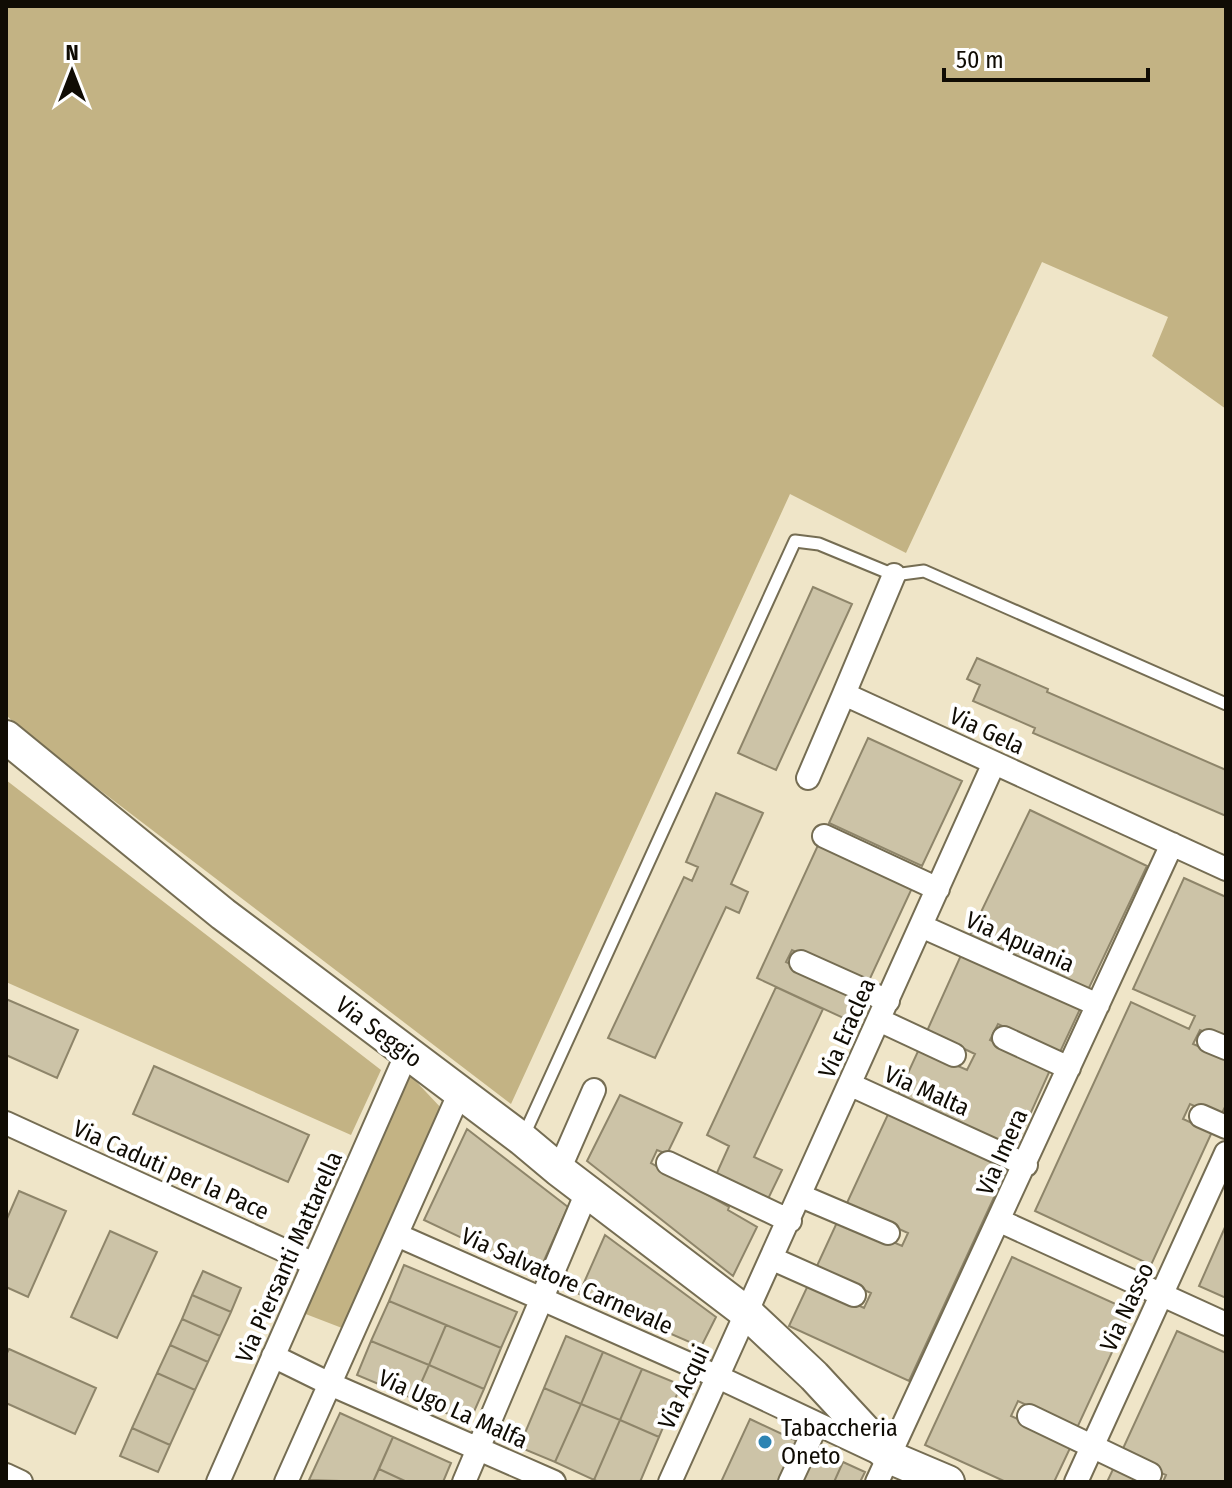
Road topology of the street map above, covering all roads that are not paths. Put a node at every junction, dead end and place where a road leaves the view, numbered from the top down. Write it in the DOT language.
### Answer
graph roads {
  1 [pos="894,575"];
  2 [pos="844,694"];
  3 [pos="1226,704"];
  4 [pos="8,741"];
  5 [pos="994,763"];
  6 [pos="808,778"];
  7 [pos="824,836"];
  8 [pos="1172,844"];
  9 [pos="1226,869"];
  10 [pos="938,889"];
  11 [pos="921,926"];
  12 [pos="801,962"];
  13 [pos="1098,1005"];
  14 [pos="884,1011"];
  15 [pos="1004,1038"];
  16 [pos="407,1053"];
  17 [pos="954,1055"];
  18 [pos="1069,1068"];
  19 [pos="851,1085"];
  20 [pos="594,1090"];
  21 [pos="460,1092"];
  22 [pos="1201,1116"];
  23 [pos="6,1123"];
  24 [pos="1226,1127"];
  25 [pos="522,1139"];
  26 [pos="1226,1153"];
  27 [pos="668,1163"];
  28 [pos="1026,1165"];
  29 [pos="559,1170"];
  30 [pos="587,1192"];
  31 [pos="801,1196"];
  32 [pos="790,1221"];
  33 [pos="1000,1221"];
  34 [pos="888,1233"];
  35 [pos="397,1235"];
  36 [pos="773,1259"];
  37 [pos="314,1264"];
  38 [pos="854,1295"];
  39 [pos="1161,1295"];
  40 [pos="542,1298"];
  41 [pos="748,1314"];
  42 [pos="1226,1324"];
  43 [pos="273,1356"];
  44 [pos="716,1376"];
  45 [pos="330,1384"];
  46 [pos="1029,1416"];
  47 [pos="817,1424"];
  48 [pos="1092,1447"];
  49 [pos="478,1448"];
  50 [pos="883,1470"];
  51 [pos="1150,1474"];
  52 [pos="6,1475"];
  53 [pos="21,1482"];
  54 [pos="218,1482"];
  55 [pos="286,1482"];
  56 [pos="464,1482"];
  57 [pos="554,1482"];
  58 [pos="670,1482"];
  59 [pos="790,1482"];
  60 [pos="948,1482"];
  61 [pos="1076,1482"];
  1 -- 2 [label="street"];
  1 -- 3 [label="lane"];
  1 -- 25 [label="lane"];
  2 -- 5 [label="street, Via Gela"];
  2 -- 6 [label="street"];
  4 -- 16 [label="street, Via Seggio"];
  5 -- 8 [label="street, Via Gela"];
  5 -- 10 [label="street, Via Eraclea"];
  7 -- 10 [label="street"];
  8 -- 9 [label="street, Via Gela"];
  8 -- 13 [label="street, Via Imera"];
  10 -- 11 [label="street, Via Eraclea"];
  11 -- 13 [label="street, Via Apuania"];
  11 -- 14 [label="street, Via Eraclea"];
  12 -- 14 [label="street"];
  13 -- 18 [label="street, Via Imera"];
  14 -- 17 [label="street"];
  14 -- 19 [label="street, Via Eraclea"];
  15 -- 18 [label="street"];
  16 -- 21 [label="street, Via Seggio"];
  16 -- 37 [label="street, Via Piersanti Mattarella"];
  18 -- 28 [label="street, Via Imera"];
  19 -- 28 [label="street, Via Malta"];
  19 -- 31 [label="street, Via Eraclea"];
  20 -- 29 [label="street"];
  21 -- 25 [label="street, Via Seggio"];
  21 -- 35 [label="street"];
  22 -- 24 [label="street"];
  23 -- 37 [label="street, Via Caduti per la Pace"];
  25 -- 29 [label="street, Via Seggio"];
  26 -- 39 [label="street, Via Nasso"];
  27 -- 32 [label="street"];
  28 -- 33 [label="street, Via Imera"];
  29 -- 30 [label="street, Via Seggio"];
  30 -- 40 [label="street"];
  30 -- 41 [label="street, Via Seggio"];
  31 -- 32 [label="street, Via Eraclea"];
  31 -- 34 [label="street"];
  32 -- 36 [label="street, Via Eraclea"];
  33 -- 39 [label="street"];
  33 -- 50 [label="street, Via Imera"];
  35 -- 40 [label="street, Via Salvatore Carnevale"];
  35 -- 45 [label="street"];
  36 -- 38 [label="street"];
  36 -- 41 [label="street, Via Eraclea"];
  37 -- 43 [label="street, Via Piersanti Mattarella"];
  39 -- 42 [label="street"];
  39 -- 48 [label="street, Via Nasso"];
  40 -- 44 [label="street, Via Salvatore Carnevale"];
  40 -- 49 [label="street"];
  41 -- 44 [label="street, Via Acqui"];
  41 -- 50 [label="street, Via Seggio"];
  43 -- 45 [label="street, Via Ugo La Malfa"];
  43 -- 54 [label="street, Via Piersanti Mattarella"];
  44 -- 47 [label="street, Via Salvatore Carnevale"];
  44 -- 58 [label="street, Via Acqui"];
  45 -- 49 [label="street, Via Ugo La Malfa"];
  45 -- 55 [label="street"];
  46 -- 48 [label="street"];
  47 -- 50 [label="street, Via Salvatore Carnevale"];
  47 -- 59 [label="street"];
  48 -- 51 [label="street"];
  48 -- 61 [label="street, Via Nasso"];
  49 -- 56 [label="street"];
  49 -- 57 [label="street, Via Ugo La Malfa"];
  50 -- 60 [label="street"];
  52 -- 53 [label="street"];
}
